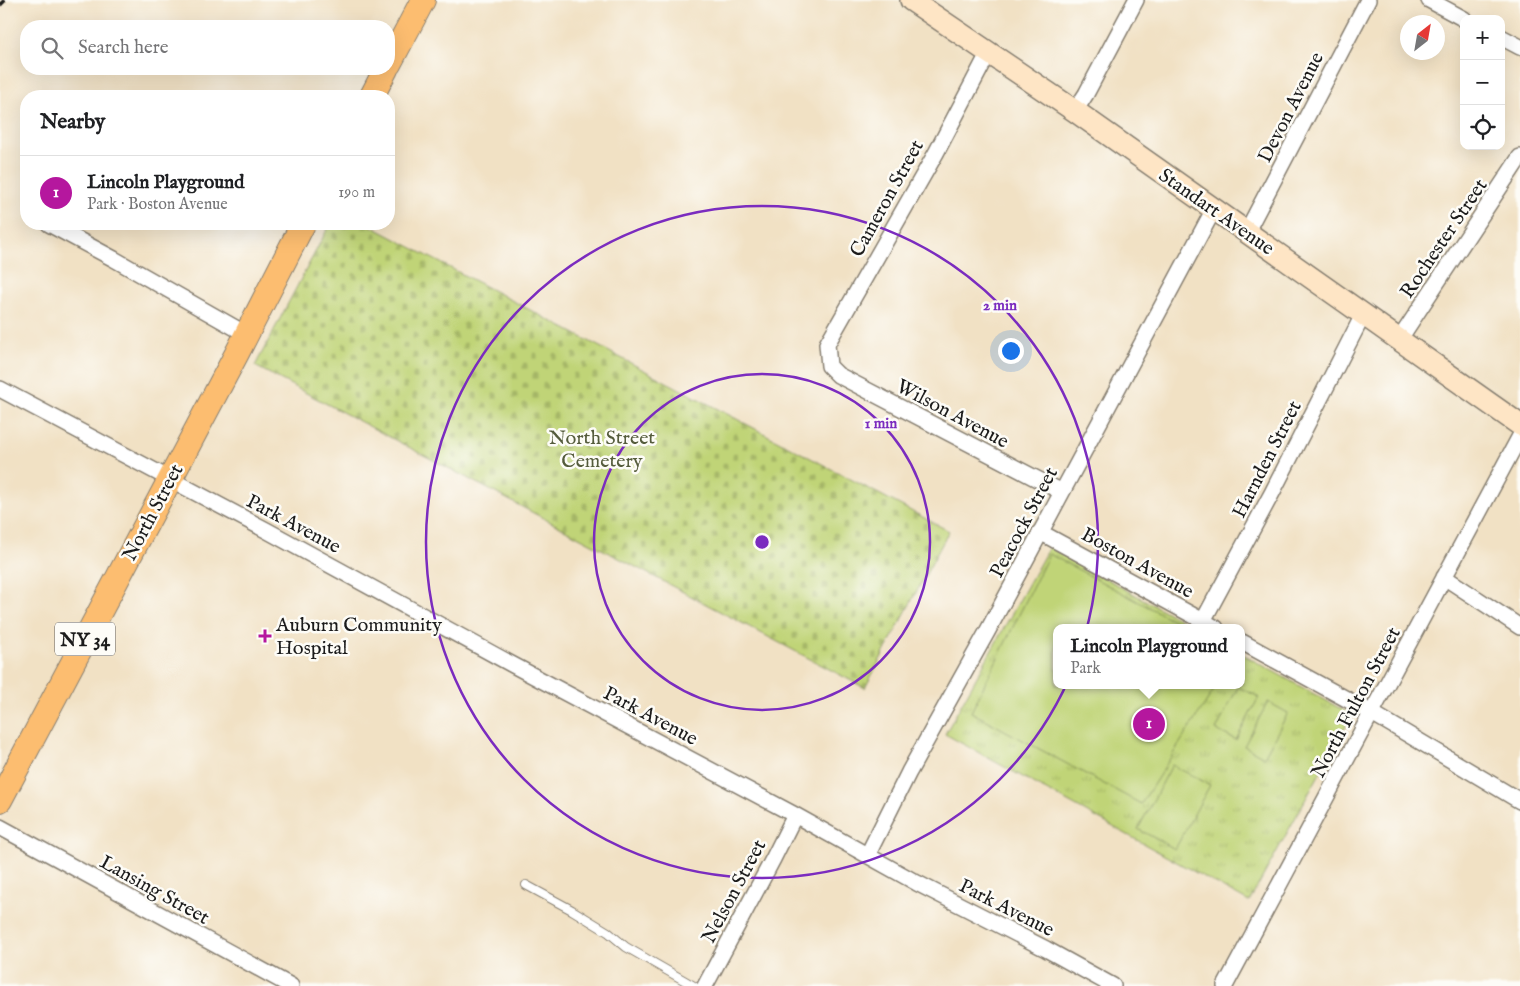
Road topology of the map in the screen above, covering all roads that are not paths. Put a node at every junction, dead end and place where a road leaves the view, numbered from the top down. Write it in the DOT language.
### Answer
graph roads {
  1 [pos="423,0"];
  2 [pos="1136,0"];
  3 [pos="1368,0"];
  4 [pos="1429,0"];
  5 [pos="922,3"];
  6 [pos="1460,17"];
  7 [pos="1505,39"];
  8 [pos="1520,47"];
  9 [pos="989,52"];
  10 [pos="395,53"];
  11 [pos="383,75"];
  12 [pos="375,90"];
  13 [pos="1075,111"];
  14 [pos="1520,157"];
  15 [pos="1214,209"];
  16 [pos="60,230"];
  17 [pos="300,230"];
  18 [pos="1247,231"];
  19 [pos="1363,315"];
  20 [pos="246,334"];
  21 [pos="1399,340"];
  22 [pos="829,366"];
  23 [pos="0,389"];
  24 [pos="1520,425"];
  25 [pos="1520,436"];
  26 [pos="169,479"];
  27 [pos="1062,492"];
  28 [pos="1040,532"];
  29 [pos="1444,577"];
  30 [pos="1210,624"];
  31 [pos="1520,627"];
  32 [pos="1245,644"];
  33 [pos="1372,713"];
  34 [pos="0,800"];
  35 [pos="1520,801"];
  36 [pos="795,814"];
  37 [pos="0,827"];
  38 [pos="868,854"];
  39 [pos="526,885"];
  40 [pos="291,986"];
  41 [pos="694,986"];
  42 [pos="705,986"];
  43 [pos="1113,986"];
  44 [pos="1225,986"];
  1 -- 10 [label="main road"];
  2 -- 13 [label="street"];
  3 -- 18 [label="street, Devon Avenue"];
  4 -- 6 [label="street"];
  5 -- 9 [label="street, Standart Avenue"];
  7 -- 8 [label="street"];
  9 -- 13 [label="street, Standart Avenue"];
  9 -- 22 [label="street, Cameron Street"];
  11 -- 12 [label="main road"];
  13 -- 15 [label="street, Standart Avenue"];
  14 -- 21 [label="street, Rochester Street"];
  15 -- 18 [label="street, Standart Avenue"];
  15 -- 27 [label="street, Peacock Street"];
  16 -- 20 [label="street"];
  17 -- 20 [label="main road, North Street / NY 34"];
  18 -- 19 [label="street, Standart Avenue"];
  19 -- 21 [label="street, Standart Avenue"];
  19 -- 30 [label="street, Harnden Street"];
  20 -- 26 [label="main road, North Street / NY 34"];
  21 -- 24 [label="street, Standart Avenue"];
  22 -- 27 [label="street, Wilson Avenue"];
  23 -- 26 [label="street, Park Avenue"];
  25 -- 29 [label="street, North Fulton Street"];
  26 -- 34 [label="main road, North Street / NY 34"];
  26 -- 36 [label="street, Park Avenue"];
  27 -- 28 [label="street, Peacock Street"];
  28 -- 30 [label="street, Boston Avenue"];
  28 -- 38 [label="street, Peacock Street"];
  29 -- 31 [label="street"];
  29 -- 33 [label="street, North Fulton Street"];
  32 -- 33 [label="street"];
  33 -- 35 [label="street"];
  33 -- 44 [label="street, North Fulton Street"];
  36 -- 38 [label="street, Park Avenue"];
  36 -- 42 [label="street, Nelson Street"];
  37 -- 40 [label="street, Lansing Street"];
  38 -- 43 [label="street, Park Avenue"];
  39 -- 41 [label="lane"];
}
